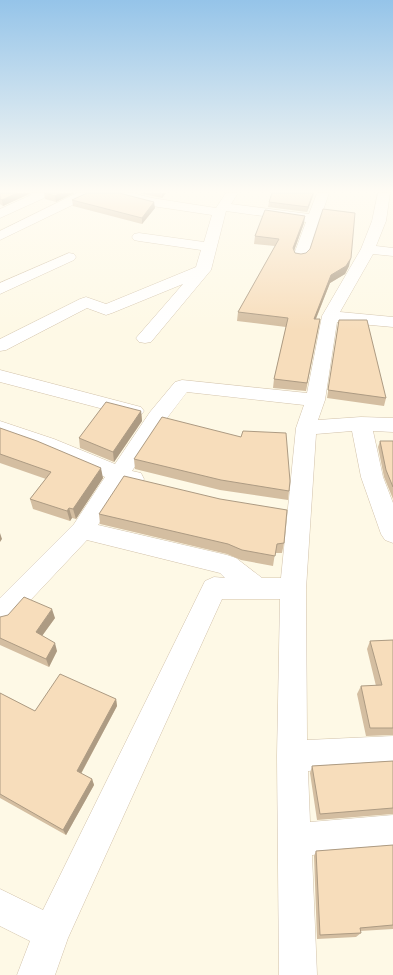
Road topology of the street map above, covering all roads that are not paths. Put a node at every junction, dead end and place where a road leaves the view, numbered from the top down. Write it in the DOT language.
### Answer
graph roads {
  1 [pos="150,238"];
  2 [pos="213,238"];
  3 [pos="307,238"];
  4 [pos="372,238"];
  5 [pos="210,247"];
  6 [pos="368,248"];
  7 [pos="393,252"];
  8 [pos="69,257"];
  9 [pos="300,257"];
  10 [pos="203,270"];
  11 [pos="0,289"];
  12 [pos="330,316"];
  13 [pos="393,322"];
  14 [pos="145,338"];
  15 [pos="0,346"];
  16 [pos="1,378"];
  17 [pos="315,400"];
  18 [pos="157,417"];
  19 [pos="361,424"];
  20 [pos="393,425"];
  21 [pos="0,428"];
  22 [pos="306,428"];
  23 [pos="120,475"];
  24 [pos="150,483"];
  25 [pos="82,530"];
  26 [pos="393,534"];
  27 [pos="256,588"];
  28 [pos="293,589"];
  29 [pos="3,609"];
  30 [pos="393,751"];
  31 [pos="292,756"];
  32 [pos="393,832"];
  33 [pos="294,840"];
  34 [pos="0,907"];
  35 [pos="51,933"];
  36 [pos="36,975"];
  37 [pos="298,975"];
  1 -- 5 [label="street"];
  2 -- 5 [label="street"];
  3 -- 9 [label="street"];
  4 -- 6 [label="street"];
  5 -- 10 [label="street"];
  6 -- 7 [label="street"];
  6 -- 12 [label="street"];
  8 -- 11 [label="street"];
  10 -- 14 [label="street"];
  10 -- 15 [label="street"];
  12 -- 13 [label="street"];
  12 -- 17 [label="street"];
  16 -- 18 [label="street"];
  17 -- 18 [label="street"];
  17 -- 22 [label="street"];
  18 -- 23 [label="street"];
  19 -- 20 [label="street"];
  19 -- 22 [label="street"];
  19 -- 26 [label="street"];
  21 -- 23 [label="street"];
  22 -- 28 [label="street"];
  23 -- 24 [label="street"];
  23 -- 25 [label="street"];
  25 -- 27 [label="street"];
  25 -- 29 [label="street"];
  27 -- 28 [label="street"];
  27 -- 35 [label="street"];
  28 -- 31 [label="street"];
  30 -- 31 [label="street"];
  31 -- 33 [label="street"];
  32 -- 33 [label="street"];
  33 -- 37 [label="street"];
  34 -- 35 [label="street"];
  35 -- 36 [label="street"];
}
